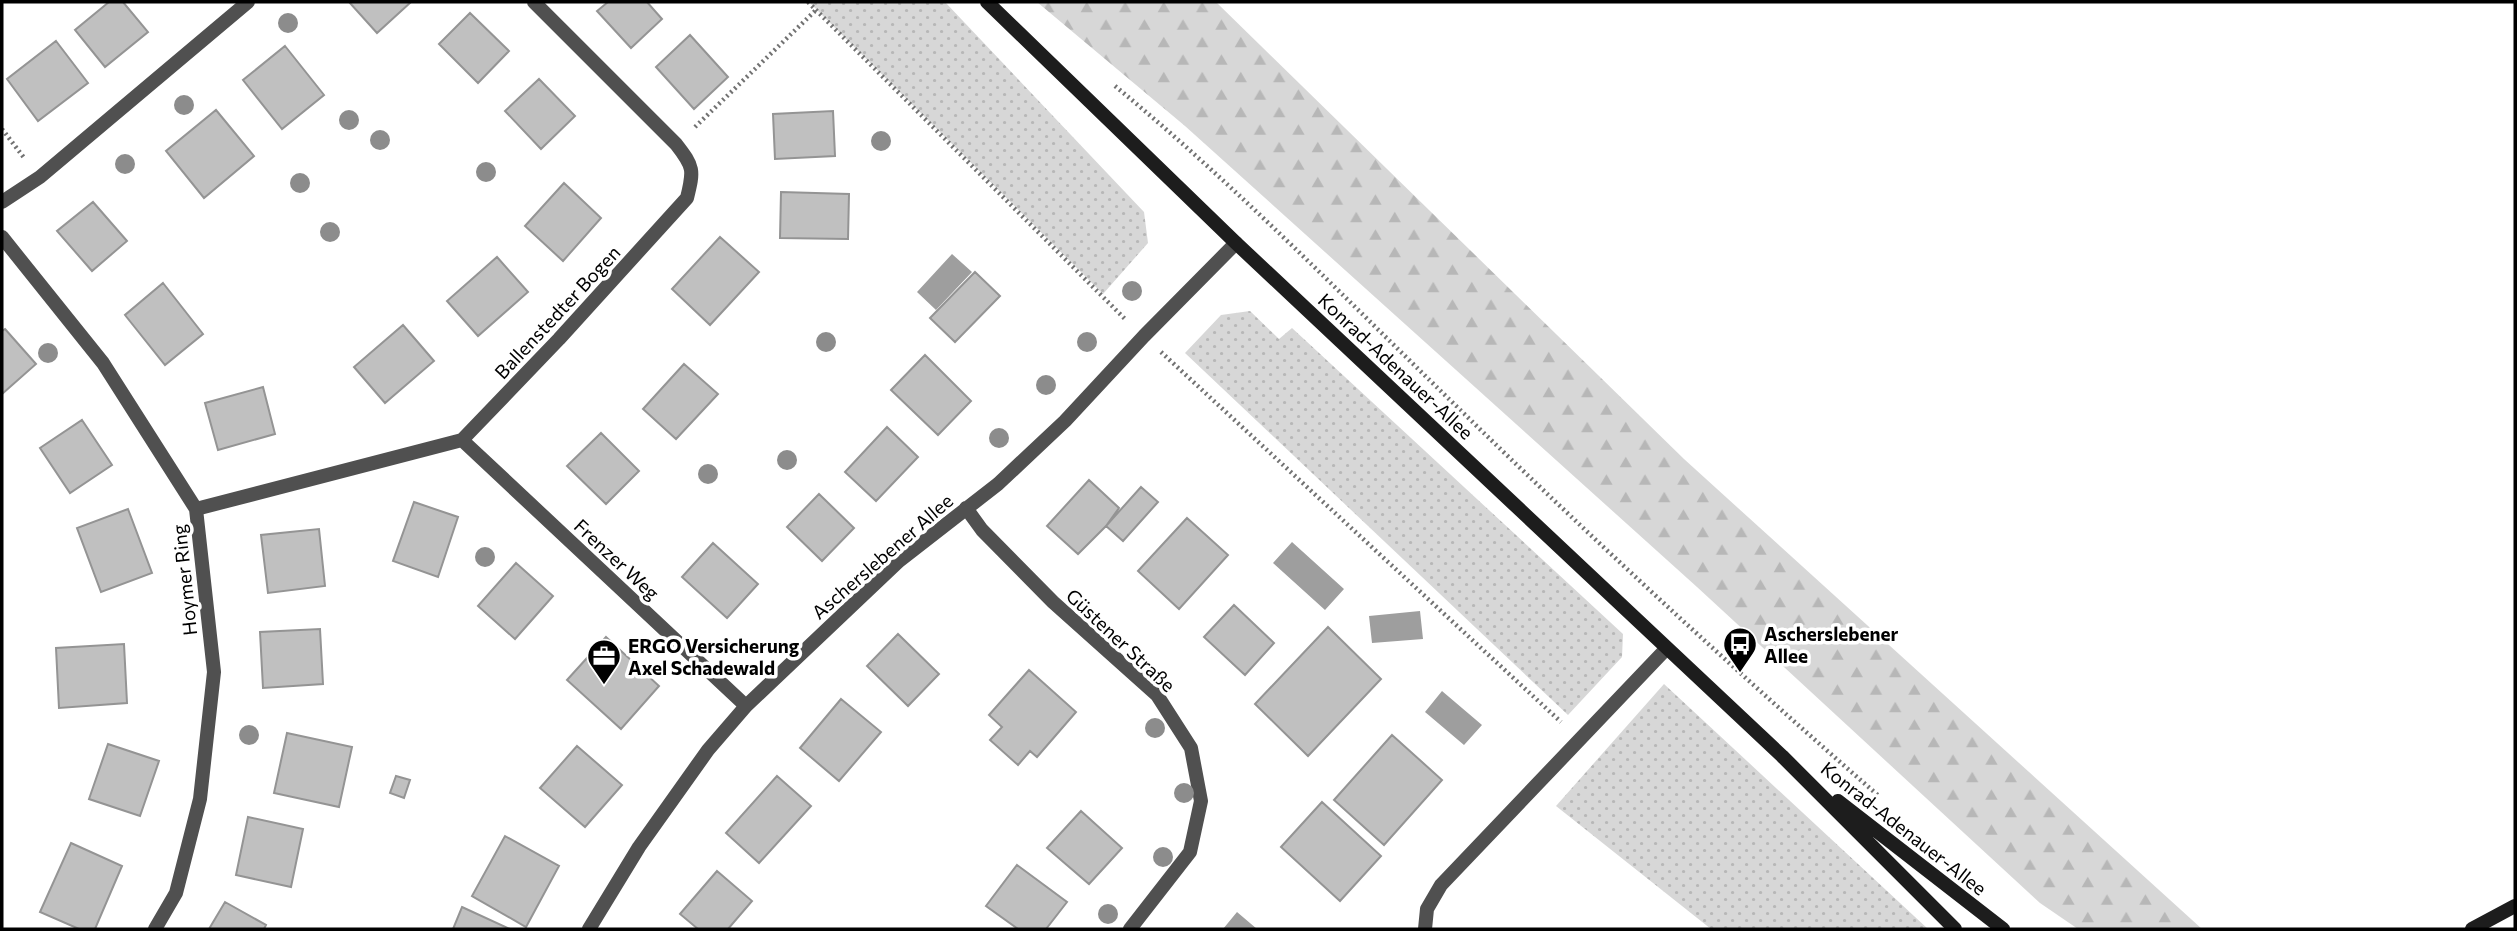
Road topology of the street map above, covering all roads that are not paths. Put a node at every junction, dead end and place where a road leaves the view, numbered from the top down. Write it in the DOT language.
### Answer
graph roads {
  1 [pos="248,2"];
  2 [pos="534,2"];
  3 [pos="987,2"];
  4 [pos="2,202"];
  5 [pos="2,237"];
  6 [pos="1236,243"];
  7 [pos="462,440"];
  8 [pos="966,508"];
  9 [pos="196,509"];
  10 [pos="1666,649"];
  11 [pos="746,706"];
  12 [pos="1782,756"];
  13 [pos="2515,906"];
  14 [pos="155,929"];
  15 [pos="589,929"];
  16 [pos="1130,929"];
  17 [pos="1425,929"];
  18 [pos="1955,929"];
  19 [pos="2003,929"];
  20 [pos="2472,929"];
  1 -- 4 [label="street"];
  2 -- 7 [label="street, Ballenstedter Bogen"];
  3 -- 6 [label="main road, Konrad-Adenauer-Allee"];
  5 -- 9 [label="street, Hoymer Ring"];
  6 -- 8 [label="street, Ascherslebener Allee"];
  6 -- 10 [label="main road, Konrad-Adenauer-Allee"];
  7 -- 9 [label="street"];
  7 -- 11 [label="street, Frenzer Weg"];
  8 -- 11 [label="street, Ascherslebener Allee"];
  8 -- 16 [label="street, Güstener Straße"];
  9 -- 14 [label="street, Hoymer Ring"];
  10 -- 12 [label="main road, Konrad-Adenauer-Allee"];
  10 -- 17 [label="street"];
  11 -- 15 [label="street, Ascherslebener Allee"];
  12 -- 18 [label="main road, Konrad-Adenauer-Allee"];
  12 -- 19 [label="main road, Konrad-Adenauer-Allee"];
  13 -- 20 [label="main road"];
}
